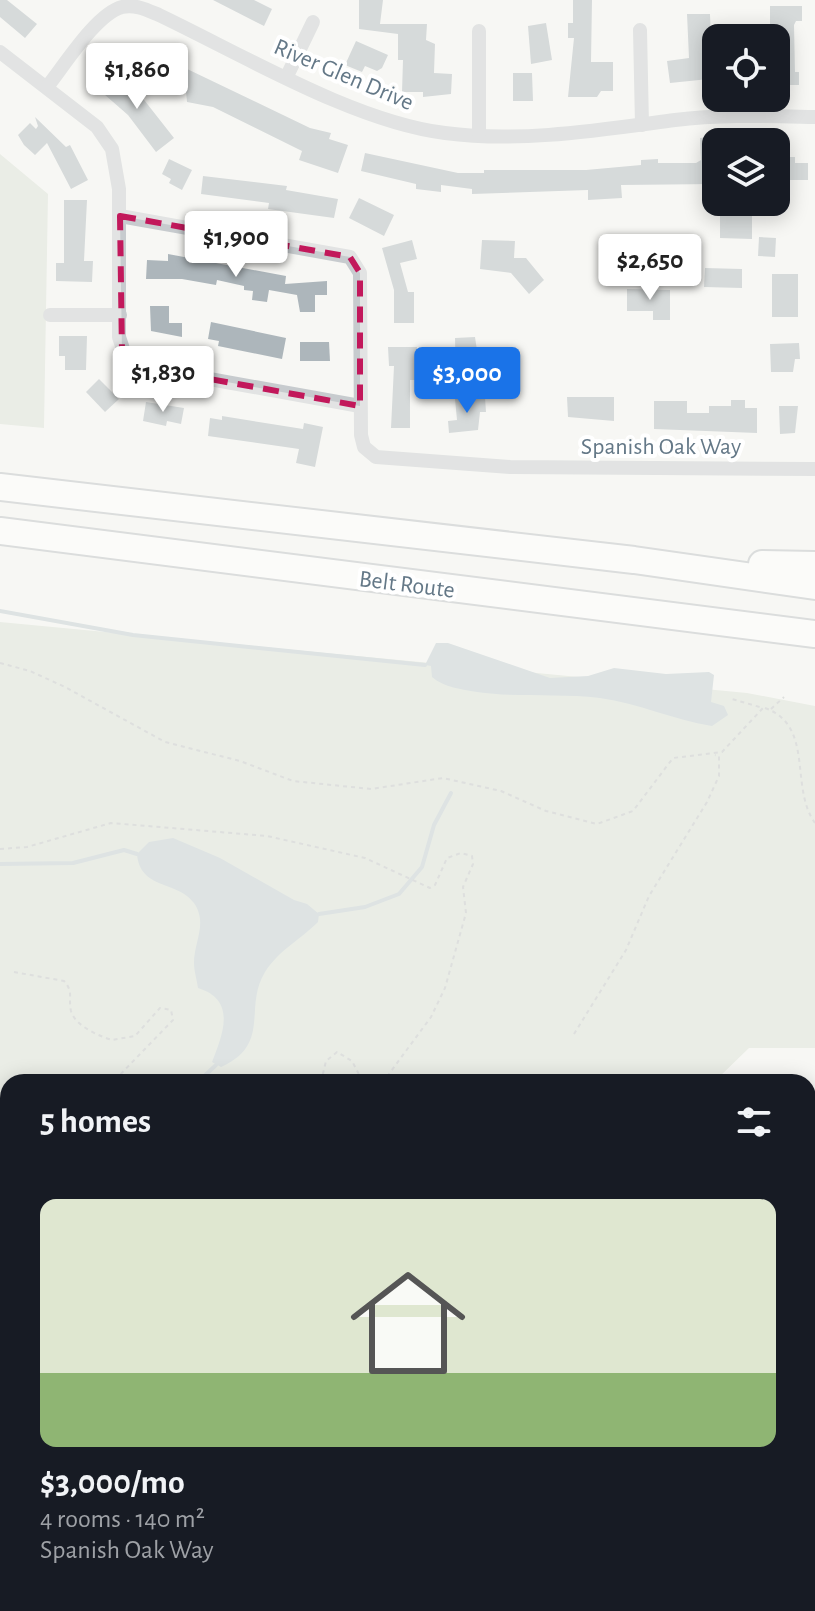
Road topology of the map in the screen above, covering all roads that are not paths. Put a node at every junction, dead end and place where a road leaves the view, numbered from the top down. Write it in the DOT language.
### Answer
graph roads {
  1 [pos="313,22"];
  2 [pos="640,30"];
  3 [pos="479,31"];
  4 [pos="0,52"];
  5 [pos="287,76"];
  6 [pos="47,87"];
  7 [pos="815,117"];
  8 [pos="642,125"];
  9 [pos="479,134"];
  10 [pos="120,216"];
  11 [pos="50,315"];
  12 [pos="120,315"];
  13 [pos="360,406"];
  14 [pos="815,469"];
  15 [pos="0,487"];
  16 [pos="0,531"];
  17 [pos="634,560"];
  18 [pos="815,565"];
  19 [pos="815,586"];
  20 [pos="815,634"];
  1 -- 5 [label="street"];
  2 -- 8 [label="street"];
  3 -- 9 [label="street"];
  4 -- 6 [label="street"];
  5 -- 6 [label="street, River Glen Drive"];
  5 -- 9 [label="street, River Glen Drive"];
  6 -- 10 [label="street"];
  7 -- 8 [label="street, River Glen Drive"];
  8 -- 9 [label="street, River Glen Drive"];
  10 -- 12 [label="street"];
  10 -- 13 [label="street, Spanish Oak Way"];
  11 -- 12 [label="street"];
  12 -- 13 [label="street"];
  13 -- 14 [label="street, Spanish Oak Way"];
  15 -- 17 [label="highway, Belt Route"];
  16 -- 20 [label="highway, Belt Route"];
  17 -- 18 [label="highway"];
  17 -- 19 [label="highway, Belt Route"];
}
